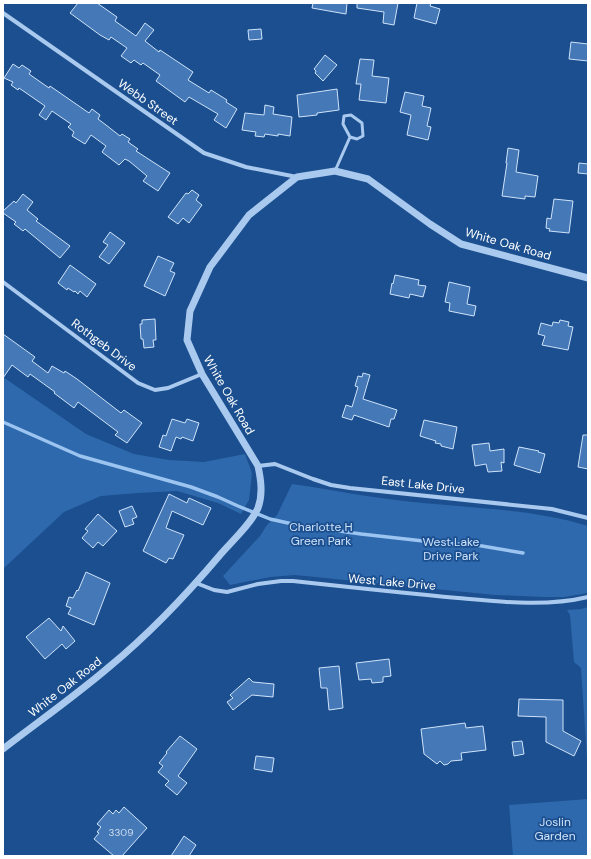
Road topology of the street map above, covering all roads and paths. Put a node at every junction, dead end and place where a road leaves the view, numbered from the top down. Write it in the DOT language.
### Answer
graph roads {
  1 [pos="3,13"];
  2 [pos="350,137"];
  3 [pos="335,171"];
  4 [pos="296,177"];
  5 [pos="588,278"];
  6 [pos="3,282"];
  7 [pos="202,374"];
  8 [pos="258,466"];
  9 [pos="588,518"];
  10 [pos="196,583"];
  11 [pos="588,597"];
  12 [pos="3,749"];
  1 -- 4 [label="street, Webb Street"];
  2 -- 2 [label="lane"];
  2 -- 3 [label="lane"];
  3 -- 4 [label="street, White Oak Road"];
  3 -- 5 [label="street, White Oak Road"];
  4 -- 7 [label="street, White Oak Road"];
  6 -- 7 [label="street, Rothgeb Drive"];
  7 -- 8 [label="street, White Oak Road"];
  8 -- 9 [label="street, East Lake Drive"];
  8 -- 10 [label="street, White Oak Road"];
  10 -- 11 [label="street, West Lake Drive"];
  10 -- 12 [label="street, White Oak Road"];
}
